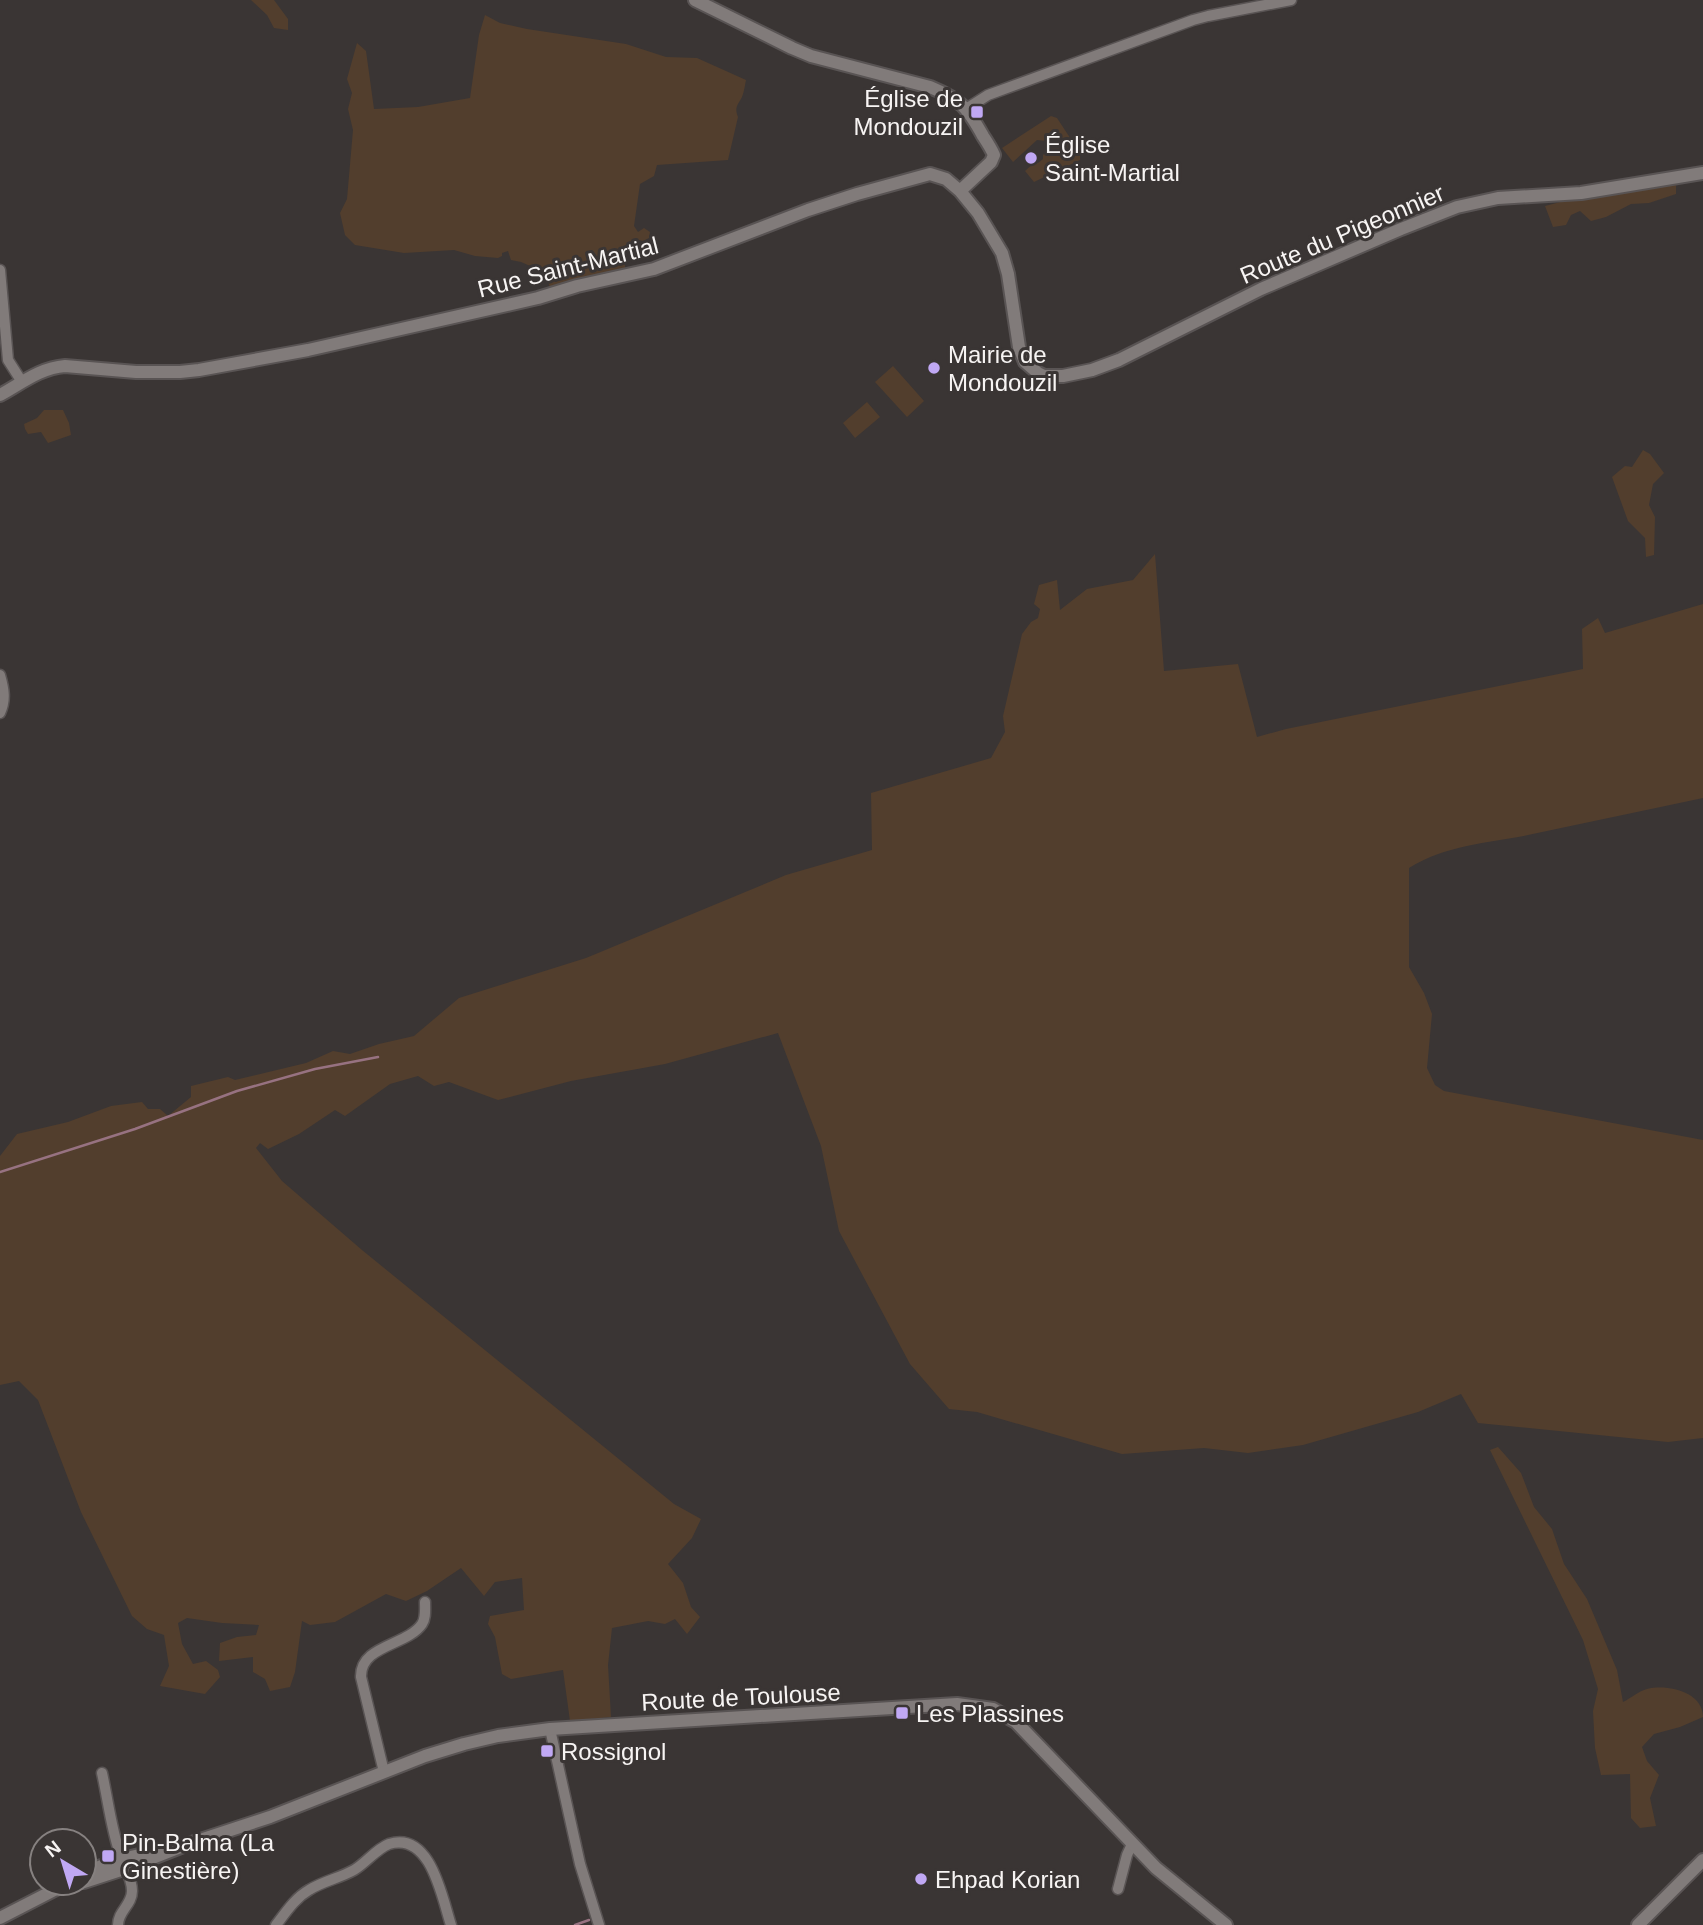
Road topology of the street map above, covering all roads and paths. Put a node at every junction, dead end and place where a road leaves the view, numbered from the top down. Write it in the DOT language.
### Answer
graph roads {
  1 [pos="695,0"];
  2 [pos="1291,0"];
  3 [pos="963,106"];
  4 [pos="1703,173"];
  5 [pos="960,191"];
  6 [pos="0,270"];
  7 [pos="1021,355"];
  8 [pos="22,382"];
  9 [pos="0,396"];
  10 [pos="0,408"];
  11 [pos="0,675"];
  12 [pos="0,713"];
  13 [pos="425,1602"];
  14 [pos="550,1730"];
  15 [pos="384,1772"];
  16 [pos="102,1773"];
  17 [pos="1132,1844"];
  18 [pos="1703,1860"];
  19 [pos="124,1863"];
  20 [pos="98,1867"];
  21 [pos="98,1875"];
  22 [pos="1118,1889"];
  23 [pos="43,1897"];
  24 [pos="0,1918"];
  25 [pos="118,1925"];
  26 [pos="276,1925"];
  27 [pos="452,1925"];
  28 [pos="599,1925"];
  29 [pos="1226,1925"];
  30 [pos="1638,1925"];
  1 -- 3 [label="street"];
  2 -- 3 [label="street"];
  3 -- 5 [label="street"];
  4 -- 7 [label="street, Route du Pigeonnier"];
  5 -- 7 [label="street, Rue Saint-Martial"];
  5 -- 8 [label="street, Rue Saint-Martial"];
  6 -- 8 [label="street"];
  8 -- 9 [label="street, Rue Saint-Martial"];
  9 -- 10 [label="street"];
  11 -- 12 [label="street"];
  13 -- 15 [label="street"];
  14 -- 15 [label="street, Route de Toulouse"];
  14 -- 17 [label="street, Route de Toulouse"];
  14 -- 28 [label="street"];
  15 -- 19 [label="street, Route de Toulouse"];
  16 -- 19 [label="street"];
  17 -- 22 [label="street"];
  17 -- 29 [label="street, Route de Toulouse"];
  18 -- 30 [label="street"];
  19 -- 20 [label="street, Route de Toulouse"];
  19 -- 21 [label="street, Route de Toulouse"];
  19 -- 25 [label="street"];
  23 -- 24 [label="street, Route de Toulouse"];
  26 -- 27 [label="street"];
}
